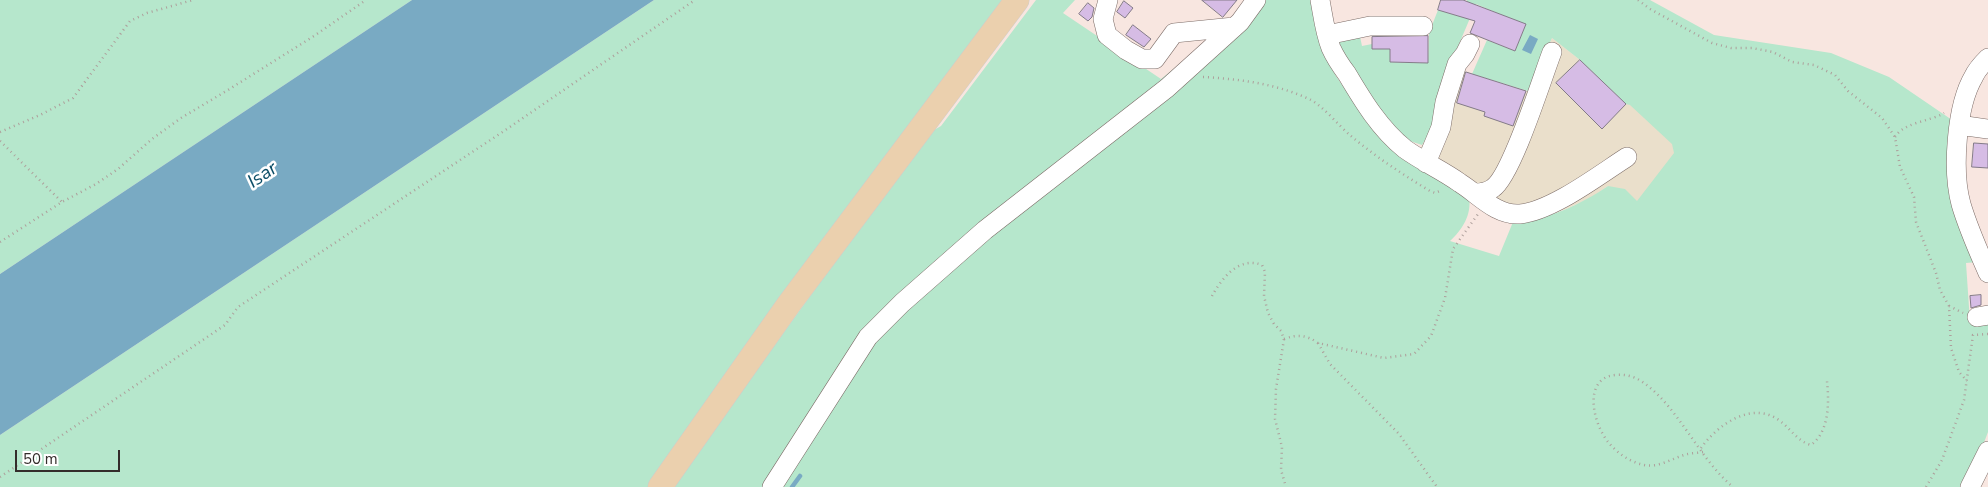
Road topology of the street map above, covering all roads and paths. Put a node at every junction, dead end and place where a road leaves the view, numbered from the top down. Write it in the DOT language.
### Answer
graph roads {
  1 [pos="193,0"];
  2 [pos="366,0"];
  3 [pos="695,0"];
  4 [pos="1017,0"];
  5 [pos="1108,0"];
  6 [pos="1256,0"];
  7 [pos="1320,0"];
  8 [pos="1638,0"];
  9 [pos="1423,26"];
  10 [pos="1234,28"];
  11 [pos="1326,35"];
  12 [pos="1470,44"];
  13 [pos="1552,52"];
  14 [pos="1988,58"];
  15 [pos="1189,67"];
  16 [pos="1961,116"];
  17 [pos="1988,129"];
  18 [pos="0,132"];
  19 [pos="1895,138"];
  20 [pos="0,141"];
  21 [pos="1627,157"];
  22 [pos="1426,163"];
  23 [pos="1456,180"];
  24 [pos="1481,199"];
  25 [pos="62,202"];
  26 [pos="0,242"];
  27 [pos="1984,252"];
  28 [pos="1988,273"];
  29 [pos="1212,296"];
  30 [pos="1988,334"];
  31 [pos="1284,339"];
  32 [pos="1318,343"];
  33 [pos="1827,380"];
  34 [pos="1967,381"];
  35 [pos="1701,448"];
  36 [pos="1988,451"];
  37 [pos="1703,452"];
  38 [pos="0,477"];
  39 [pos="660,487"];
  40 [pos="772,487"];
  41 [pos="1286,487"];
  42 [pos="1438,487"];
  43 [pos="1733,487"];
  44 [pos="1926,487"];
  45 [pos="1970,487"];
  1 -- 18 [label="path"];
  2 -- 25 [label="path"];
  3 -- 38 [label="path"];
  4 -- 39 [label="main road"];
  5 -- 10 [label="street"];
  6 -- 10 [label="street"];
  7 -- 11 [label="street"];
  8 -- 19 [label="path"];
  9 -- 11 [label="street"];
  10 -- 15 [label="street"];
  11 -- 22 [label="street"];
  12 -- 22 [label="street"];
  13 -- 24 [label="street"];
  14 -- 16 [label="street"];
  15 -- 23 [label="path"];
  15 -- 40 [label="street"];
  16 -- 17 [label="street"];
  16 -- 19 [label="path"];
  16 -- 27 [label="street"];
  19 -- 34 [label="path"];
  20 -- 25 [label="path"];
  21 -- 24 [label="street"];
  22 -- 23 [label="street"];
  23 -- 24 [label="street"];
  24 -- 32 [label="path"];
  25 -- 26 [label="path"];
  27 -- 28 [label="street"];
  29 -- 31 [label="path"];
  30 -- 34 [label="path"];
  31 -- 32 [label="path"];
  31 -- 41 [label="path"];
  32 -- 42 [label="path"];
  33 -- 35 [label="path"];
  34 -- 44 [label="path"];
  35 -- 37 [label="path"];
  35 -- 37 [label="path"];
  36 -- 45 [label="street"];
  37 -- 43 [label="path"];
}
